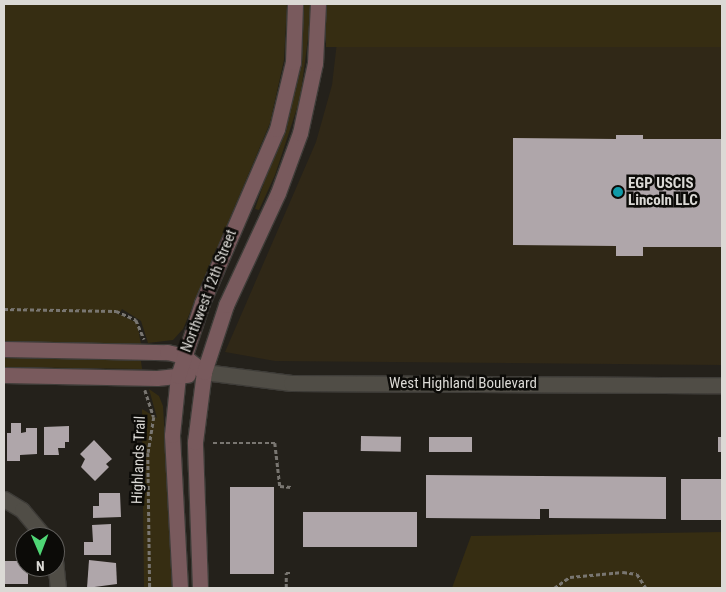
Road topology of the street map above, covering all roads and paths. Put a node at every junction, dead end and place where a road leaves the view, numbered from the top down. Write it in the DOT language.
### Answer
graph roads {
  1 [pos="295,4"];
  2 [pos="318,4"];
  3 [pos="4,309"];
  4 [pos="4,349"];
  5 [pos="144,351"];
  6 [pos="184,356"];
  7 [pos="204,372"];
  8 [pos="4,375"];
  9 [pos="178,376"];
  10 [pos="145,377"];
  11 [pos="722,386"];
  12 [pos="213,443"];
  13 [pos="291,487"];
  14 [pos="4,499"];
  15 [pos="38,527"];
  16 [pos="290,573"];
  17 [pos="150,588"];
  18 [pos="180,588"];
  19 [pos="200,588"];
  20 [pos="286,588"];
  21 [pos="554,588"];
  22 [pos="646,588"];
  1 -- 6 [label="main road, Northwest 12th Street"];
  2 -- 7 [label="main road, Northwest 12th Street"];
  3 -- 5 [label="path"];
  4 -- 5 [label="main road"];
  5 -- 6 [label="main road"];
  6 -- 7 [label="main road"];
  6 -- 9 [label="main road, Northwest 12th Street"];
  7 -- 9 [label="main road, West Highland Boulevard"];
  7 -- 11 [label="street, West Highland Boulevard"];
  7 -- 19 [label="main road, Northwest 12th Street"];
  8 -- 10 [label="main road, West Highland Boulevard"];
  9 -- 10 [label="main road, West Highland Boulevard"];
  9 -- 18 [label="main road, Northwest 12th Street"];
  10 -- 17 [label="path, Highlands Trail"];
  12 -- 13 [label="path"];
  14 -- 15 [label="street"];
  16 -- 20 [label="path"];
  21 -- 22 [label="path"];
}
